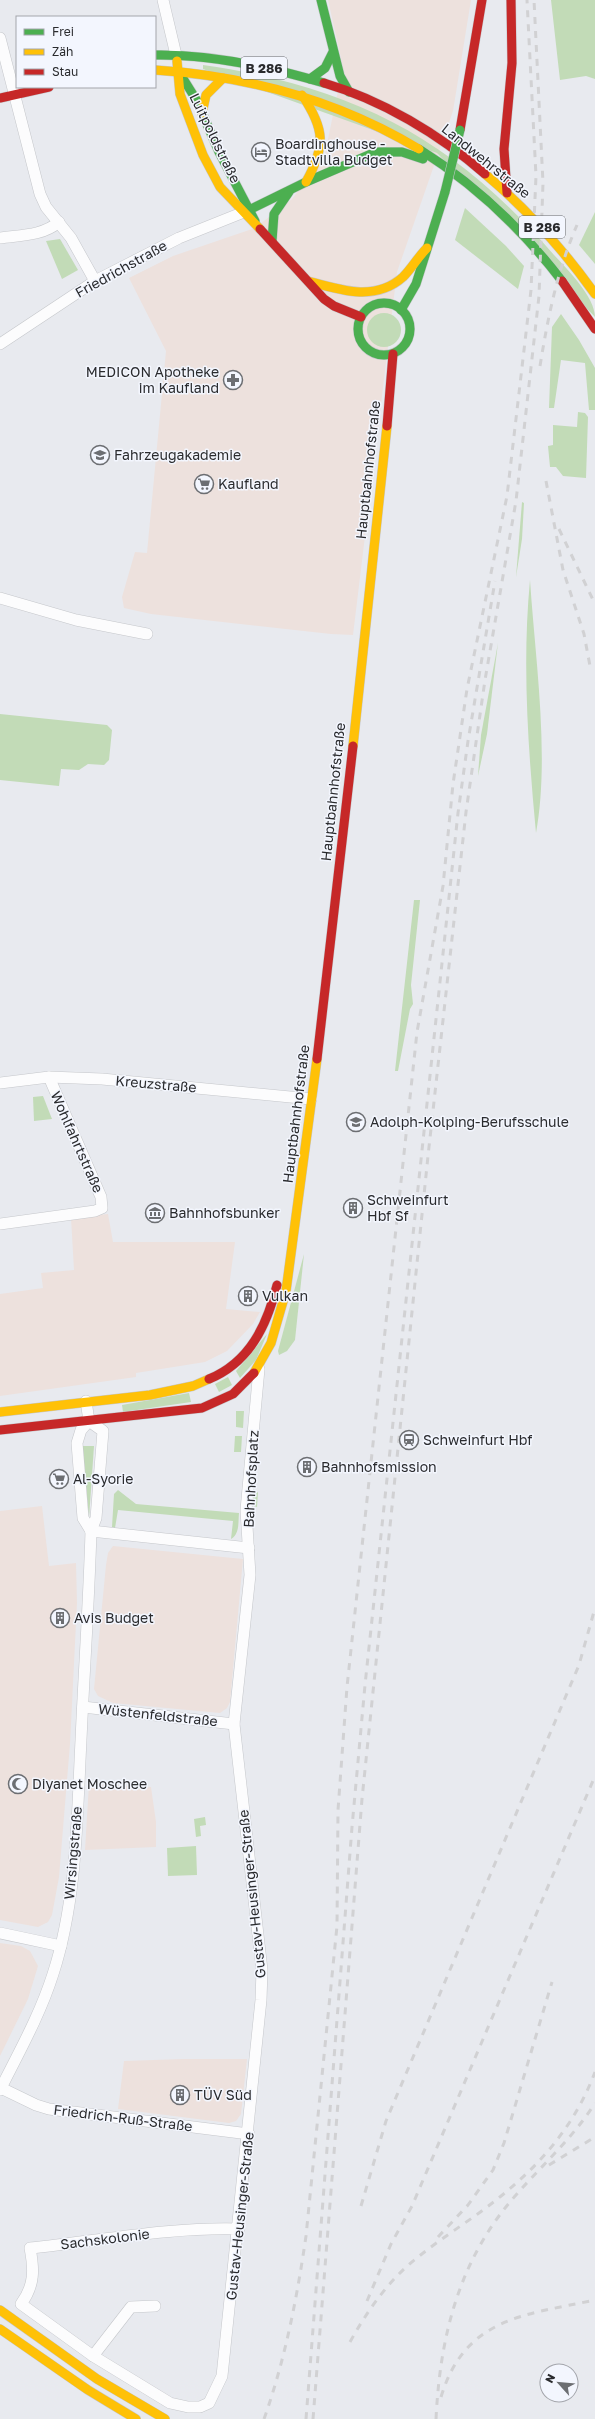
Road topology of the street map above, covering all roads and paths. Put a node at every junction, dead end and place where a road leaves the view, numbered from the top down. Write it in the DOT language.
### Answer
graph roads {
  1 [pos="163,0"];
  2 [pos="322,0"];
  3 [pos="482,0"];
  4 [pos="511,0"];
  5 [pos="0,38"];
  6 [pos="333,52"];
  7 [pos="156,55"];
  8 [pos="176,55"];
  9 [pos="156,70"];
  10 [pos="179,72"];
  11 [pos="223,78"];
  12 [pos="310,79"];
  13 [pos="14,83"];
  14 [pos="0,87"];
  15 [pos="45,88"];
  16 [pos="349,92"];
  17 [pos="16,95"];
  18 [pos="302,95"];
  19 [pos="0,98"];
  20 [pos="202,113"];
  21 [pos="447,170"];
  22 [pos="306,182"];
  23 [pos="289,191"];
  24 [pos="506,193"];
  25 [pos="246,211"];
  26 [pos="58,222"];
  27 [pos="0,238"];
  28 [pos="272,241"];
  29 [pos="427,248"];
  30 [pos="95,281"];
  31 [pos="308,281"];
  32 [pos="594,290"];
  33 [pos="401,310"];
  34 [pos="361,317"];
  35 [pos="595,329"];
  36 [pos="0,344"];
  37 [pos="393,354"];
  38 [pos="0,598"];
  39 [pos="147,634"];
  40 [pos="49,1077"];
  41 [pos="0,1083"];
  42 [pos="311,1099"];
  43 [pos="0,1224"];
  44 [pos="294,1233"];
  45 [pos="259,1369"];
  46 [pos="86,1401"];
  47 [pos="0,1412"];
  48 [pos="89,1420"];
  49 [pos="0,1430"];
  50 [pos="90,1531"];
  51 [pos="249,1548"];
  52 [pos="83,1707"];
  53 [pos="234,1724"];
  54 [pos="0,1933"];
  55 [pos="61,1946"];
  56 [pos="1,2089"];
  57 [pos="249,2134"];
  58 [pos="239,2229"];
  59 [pos="155,2306"];
  60 [pos="2,2312"];
  61 [pos="0,2329"];
  62 [pos="93,2356"];
  63 [pos="136,2419"];
  64 [pos="165,2419"];
  1 -- 8 [label="street, Luitpoldstraße"];
  2 -- 6 [label="street"];
  3 -- 29 [label="street, bridge"];
  4 -- 24 [label="street"];
  5 -- 13 [label="street"];
  6 -- 12 [label="street"];
  6 -- 16 [label="street"];
  7 -- 8 [label="street, Landwehrstraße / B 286"];
  8 -- 10 [label="street, Luitpoldstraße"];
  8 -- 12 [label="street, Landwehrstraße / B 286"];
  9 -- 10 [label="street, B 286"];
  10 -- 11 [label="street, B 286"];
  10 -- 20 [label="street, Luitpoldstraße"];
  10 -- 25 [label="street, Luitpoldstraße"];
  11 -- 18 [label="street, B 286"];
  11 -- 20 [label="street"];
  12 -- 16 [label="street, Landwehrstraße / B 286"];
  13 -- 14 [label="street"];
  13 -- 17 [label="street"];
  15 -- 17 [label="street"];
  16 -- 24 [label="street, Landwehrstraße / B 286"];
  17 -- 19 [label="street"];
  17 -- 26 [label="street"];
  18 -- 21 [label="street, B 286"];
  18 -- 22 [label="street"];
  20 -- 25 [label="street, Luitpoldstraße"];
  21 -- 22 [label="street"];
  21 -- 35 [label="street, B 286"];
  22 -- 23 [label="street"];
  23 -- 25 [label="street"];
  23 -- 28 [label="street"];
  24 -- 32 [label="street, Landwehrstraße / B 286"];
  25 -- 28 [label="street, Luitpoldstraße"];
  25 -- 30 [label="street, Friedrichstraße"];
  26 -- 27 [label="street"];
  26 -- 30 [label="street"];
  28 -- 31 [label="street, Luitpoldstraße"];
  29 -- 31 [label="street"];
  29 -- 33 [label="street"];
  30 -- 36 [label="street, Friedrichstraße"];
  31 -- 34 [label="street, Luitpoldstraße"];
  33 -- 34 [label="street"];
  33 -- 37 [label="street"];
  34 -- 37 [label="street"];
  37 -- 42 [label="street, Hauptbahnhofstraße"];
  38 -- 39 [label="street"];
  40 -- 41 [label="street, Kreuzstraße"];
  40 -- 42 [label="street, Kreuzstraße"];
  40 -- 43 [label="street, Wohlfahrtstraße"];
  42 -- 44 [label="street, Hauptbahnhofstraße"];
  44 -- 45 [label="street, Hauptbahnhofstraße"];
  44 -- 46 [label="street, Hauptbahnhofstraße"];
  45 -- 48 [label="street, Hauptbahnhofstraße"];
  45 -- 51 [label="street, Bahnhofsplatz"];
  46 -- 47 [label="street, Hauptbahnhofstraße"];
  46 -- 48 [label="street"];
  48 -- 49 [label="street, Hauptbahnhofstraße"];
  48 -- 50 [label="street"];
  48 -- 50 [label="street"];
  50 -- 51 [label="street, Bahnhofsplatz"];
  50 -- 52 [label="street, Wirsingstraße"];
  51 -- 53 [label="street, Gustav-Heusinger-Straße"];
  52 -- 53 [label="street, Wüstenfeldstraße"];
  52 -- 55 [label="street, Wirsingstraße"];
  53 -- 57 [label="street, Gustav-Heusinger-Straße"];
  54 -- 55 [label="street"];
  55 -- 56 [label="street, Wirsingstraße"];
  56 -- 57 [label="street, Friedrich-Ruß-Straße"];
  57 -- 58 [label="street, Gustav-Heusinger-Straße"];
  58 -- 62 [label="street, Gustav-Heusinger-Straße"];
  58 -- 62 [label="street, Sachskolonie"];
  59 -- 62 [label="street"];
  60 -- 64 [label="street"];
  61 -- 63 [label="street"];
}
